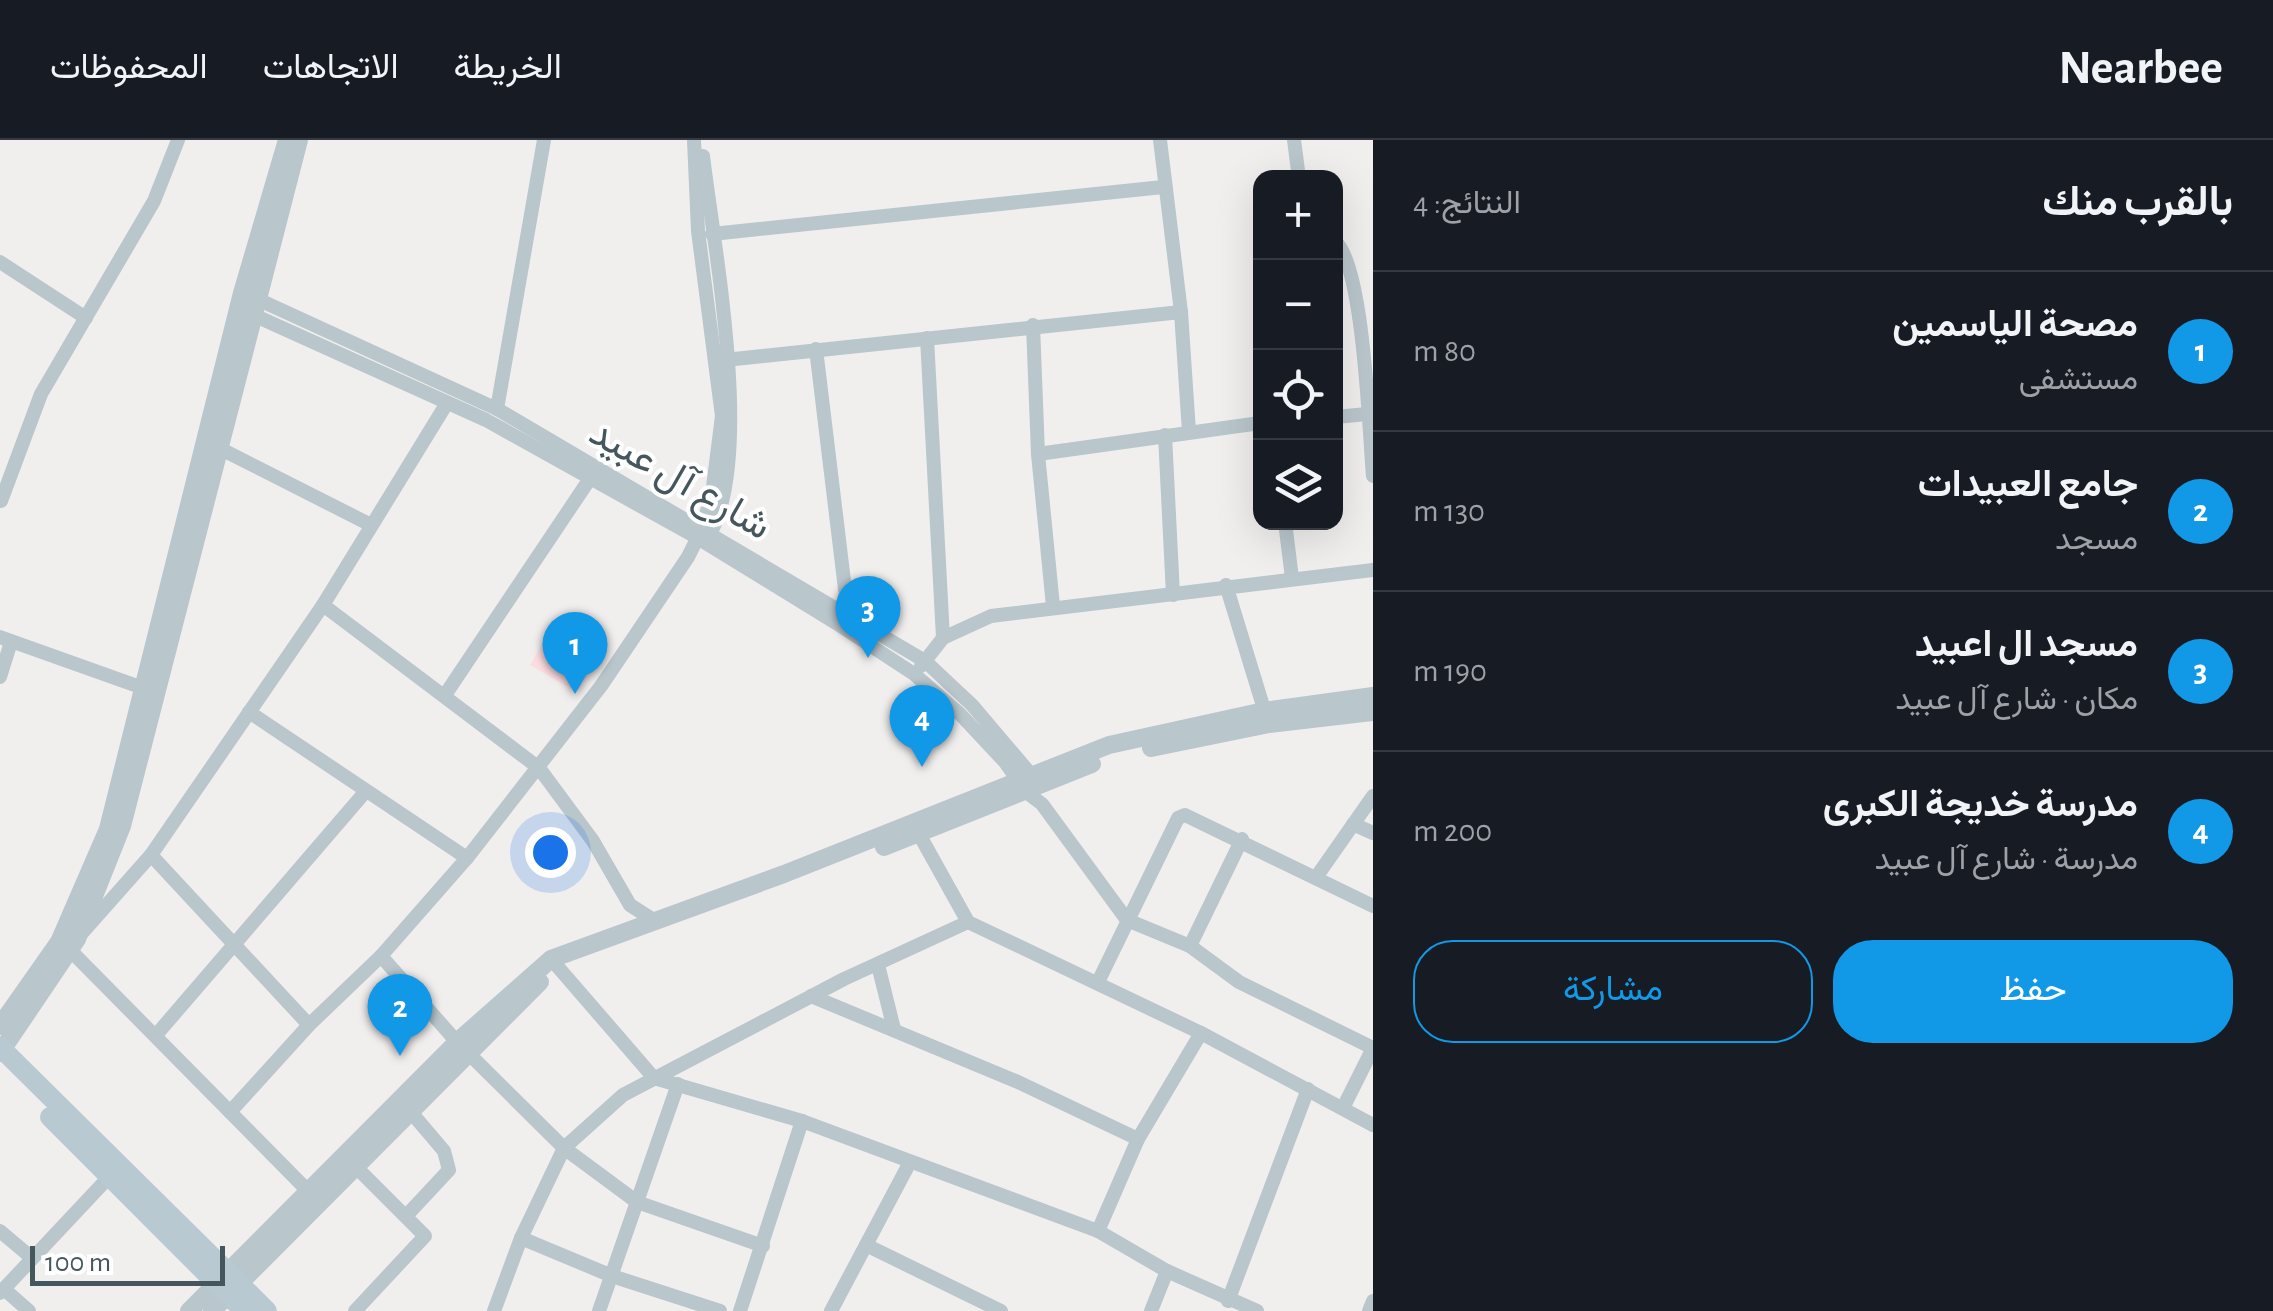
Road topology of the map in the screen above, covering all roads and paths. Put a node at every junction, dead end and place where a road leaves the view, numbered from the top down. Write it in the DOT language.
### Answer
graph roads {
  1 [pos="178,140"];
  2 [pos="286,140"];
  3 [pos="299,140"];
  4 [pos="544,140"];
  5 [pos="698,140"];
  6 [pos="1160,140"];
  7 [pos="1294,140"];
  8 [pos="1298,170"];
  9 [pos="1163,187"];
  10 [pos="712,234"];
  11 [pos="1343,254"];
  12 [pos="0,262"];
  13 [pos="1373,290"];
  14 [pos="1356,294"];
  15 [pos="249,304"];
  16 [pos="1182,312"];
  17 [pos="86,318"];
  18 [pos="1033,325"];
  19 [pos="927,338"];
  20 [pos="816,348"];
  21 [pos="726,360"];
  22 [pos="447,403"];
  23 [pos="497,409"];
  24 [pos="1367,414"];
  25 [pos="1343,416"];
  26 [pos="1253,424"];
  27 [pos="1189,432"];
  28 [pos="1166,434"];
  29 [pos="219,448"];
  30 [pos="1038,454"];
  31 [pos="1373,476"];
  32 [pos="589,480"];
  33 [pos="1,501"];
  34 [pos="371,525"];
  35 [pos="1286,530"];
  36 [pos="704,535"];
  37 [pos="1373,570"];
  38 [pos="1292,578"];
  39 [pos="1226,585"];
  40 [pos="1173,594"];
  41 [pos="323,605"];
  42 [pos="1054,606"];
  43 [pos="848,614"];
  44 [pos="942,638"];
  45 [pos="6,639"];
  46 [pos="925,661"];
  47 [pos="914,674"];
  48 [pos="0,678"];
  49 [pos="143,688"];
  50 [pos="444,694"];
  51 [pos="1373,696"];
  52 [pos="249,712"];
  53 [pos="1373,712"];
  54 [pos="1266,718"];
  55 [pos="539,768"];
  56 [pos="1032,787"];
  57 [pos="366,791"];
  58 [pos="1373,796"];
  59 [pos="1353,824"];
  60 [pos="1373,833"];
  61 [pos="919,834"];
  62 [pos="1242,839"];
  63 [pos="151,855"];
  64 [pos="467,858"];
  65 [pos="1317,876"];
  66 [pos="630,905"];
  67 [pos="1373,906"];
  68 [pos="1127,920"];
  69 [pos="655,921"];
  70 [pos="968,922"];
  71 [pos="623,932"];
  72 [pos="234,944"];
  73 [pos="74,945"];
  74 [pos="1190,946"];
  75 [pos="381,956"];
  76 [pos="554,964"];
  77 [pos="878,965"];
  78 [pos="1098,982"];
  79 [pos="810,996"];
  80 [pos="309,1024"];
  81 [pos="0,1026"];
  82 [pos="894,1029"];
  83 [pos="1201,1032"];
  84 [pos="157,1034"];
  85 [pos="462,1047"];
  86 [pos="1373,1048"];
  87 [pos="1,1054"];
  88 [pos="654,1078"];
  89 [pos="678,1084"];
  90 [pos="1308,1089"];
  91 [pos="1342,1108"];
  92 [pos="410,1111"];
  93 [pos="230,1112"];
  94 [pos="802,1122"];
  95 [pos="1373,1124"];
  96 [pos="1138,1140"];
  97 [pos="564,1148"];
  98 [pos="908,1164"];
  99 [pos="355,1166"];
  100 [pos="109,1177"];
  101 [pos="310,1193"];
  102 [pos="637,1202"];
  103 [pos="408,1214"];
  104 [pos="0,1231"];
  105 [pos="1098,1232"];
  106 [pos="521,1238"];
  107 [pos="866,1245"];
  108 [pos="762,1246"];
  109 [pos="32,1258"];
  110 [pos="1167,1271"];
  111 [pos="612,1276"];
  112 [pos="227,1283"];
  113 [pos="2,1291"];
  114 [pos="1228,1300"];
  115 [pos="1373,1301"];
  116 [pos="29,1311"];
  117 [pos="189,1311"];
  118 [pos="212,1311"];
  119 [pos="244,1311"];
  120 [pos="266,1311"];
  121 [pos="355,1311"];
  122 [pos="494,1311"];
  123 [pos="599,1311"];
  124 [pos="720,1311"];
  125 [pos="740,1311"];
  126 [pos="831,1311"];
  127 [pos="1001,1311"];
  128 [pos="1151,1311"];
  129 [pos="1257,1311"];
  130 [pos="1370,1311"];
  1 -- 17 [label="street"];
  2 -- 15 [label="street"];
  3 -- 15 [label="street"];
  4 -- 23 [label="street"];
  5 -- 10 [label="street"];
  5 -- 36 [label="street"];
  6 -- 9 [label="street"];
  7 -- 8 [label="street"];
  9 -- 10 [label="street"];
  9 -- 16 [label="street"];
  10 -- 21 [label="street"];
  11 -- 14 [label="street"];
  12 -- 17 [label="street"];
  13 -- 14 [label="street"];
  14 -- 24 [label="street"];
  15 -- 22 [label="street, شارع آل عبيد"];
  15 -- 23 [label="street, شارع آل عبيد"];
  15 -- 29 [label="street"];
  15 -- 49 [label="street"];
  16 -- 18 [label="street"];
  16 -- 27 [label="street"];
  17 -- 33 [label="street"];
  18 -- 19 [label="street"];
  18 -- 30 [label="street"];
  19 -- 20 [label="street"];
  19 -- 44 [label="street"];
  20 -- 21 [label="street"];
  20 -- 43 [label="street"];
  21 -- 36 [label="street"];
  22 -- 32 [label="street, شارع آل عبيد"];
  22 -- 34 [label="street"];
  23 -- 36 [label="street, شارع آل عبيد"];
  24 -- 25 [label="street"];
  24 -- 31 [label="street"];
  26 -- 27 [label="street"];
  27 -- 28 [label="street"];
  28 -- 30 [label="street"];
  28 -- 40 [label="street"];
  29 -- 34 [label="street"];
  29 -- 73 [label="street"];
  30 -- 42 [label="street"];
  32 -- 36 [label="street, شارع آل عبيد"];
  32 -- 50 [label="street"];
  34 -- 41 [label="street"];
  35 -- 38 [label="street"];
  36 -- 43 [label="street, شارع آل عبيد"];
  36 -- 47 [label="street, شارع آل عبيد"];
  36 -- 55 [label="street"];
  37 -- 38 [label="street"];
  38 -- 39 [label="street"];
  39 -- 40 [label="street"];
  39 -- 54 [label="street"];
  40 -- 42 [label="street"];
  41 -- 50 [label="street"];
  41 -- 52 [label="street"];
  42 -- 44 [label="street"];
  43 -- 46 [label="street, شارع آل عبيد"];
  44 -- 46 [label="street"];
  45 -- 48 [label="street"];
  45 -- 49 [label="street"];
  46 -- 47 [label="street"];
  46 -- 56 [label="street, شارع آل عبيد"];
  47 -- 56 [label="street, شارع آل عبيد"];
  49 -- 81 [label="street"];
  50 -- 55 [label="street"];
  51 -- 54 [label="street"];
  52 -- 57 [label="street"];
  52 -- 63 [label="street"];
  53 -- 54 [label="street"];
  54 -- 56 [label="street"];
  55 -- 64 [label="street"];
  55 -- 66 [label="street"];
  56 -- 61 [label="street"];
  56 -- 68 [label="street"];
  56 -- 69 [label="street"];
  57 -- 64 [label="street"];
  57 -- 72 [label="street"];
  58 -- 59 [label="street"];
  59 -- 60 [label="street"];
  59 -- 65 [label="street"];
  61 -- 70 [label="street"];
  61 -- 76 [label="street"];
  62 -- 65 [label="street"];
  62 -- 68 [label="street"];
  62 -- 74 [label="street"];
  63 -- 72 [label="street"];
  63 -- 73 [label="street"];
  64 -- 75 [label="street"];
  65 -- 67 [label="street"];
  66 -- 69 [label="street"];
  66 -- 71 [label="street"];
  68 -- 74 [label="street"];
  68 -- 78 [label="street"];
  69 -- 71 [label="street"];
  70 -- 77 [label="street"];
  70 -- 78 [label="street"];
  71 -- 76 [label="street"];
  72 -- 80 [label="street"];
  72 -- 84 [label="street"];
  73 -- 84 [label="street"];
  73 -- 87 [label="street"];
  74 -- 86 [label="street"];
  75 -- 80 [label="street"];
  75 -- 85 [label="street"];
  76 -- 85 [label="street"];
  76 -- 88 [label="street"];
  77 -- 79 [label="street"];
  77 -- 82 [label="street"];
  78 -- 83 [label="street"];
  79 -- 82 [label="street"];
  79 -- 88 [label="street"];
  80 -- 93 [label="street"];
  82 -- 96 [label="street"];
  83 -- 90 [label="street"];
  83 -- 96 [label="street"];
  84 -- 93 [label="street"];
  85 -- 92 [label="street"];
  85 -- 97 [label="street"];
  85 -- 101 [label="street"];
  86 -- 91 [label="street"];
  87 -- 100 [label="main road"];
  87 -- 112 [label="main road"];
  88 -- 89 [label="street"];
  88 -- 97 [label="street"];
  89 -- 94 [label="street"];
  89 -- 102 [label="street"];
  90 -- 91 [label="street"];
  90 -- 114 [label="street"];
  91 -- 95 [label="street"];
  92 -- 99 [label="street"];
  92 -- 103 [label="street"];
  93 -- 101 [label="street"];
  94 -- 98 [label="street"];
  94 -- 108 [label="street"];
  96 -- 105 [label="street"];
  97 -- 102 [label="street"];
  97 -- 106 [label="street"];
  98 -- 105 [label="street"];
  98 -- 107 [label="street"];
  99 -- 103 [label="street"];
  99 -- 112 [label="street"];
  100 -- 109 [label="street"];
  100 -- 112 [label="main road"];
  101 -- 112 [label="street"];
  102 -- 108 [label="street"];
  102 -- 111 [label="street"];
  103 -- 121 [label="street"];
  104 -- 109 [label="street"];
  105 -- 110 [label="street"];
  106 -- 111 [label="street"];
  106 -- 122 [label="street"];
  107 -- 126 [label="street"];
  107 -- 127 [label="street"];
  108 -- 125 [label="street"];
  109 -- 113 [label="street"];
  110 -- 114 [label="street"];
  110 -- 128 [label="street"];
  111 -- 123 [label="street"];
  111 -- 124 [label="street"];
  112 -- 117 [label="street"];
  112 -- 118 [label="street"];
  112 -- 119 [label="main road"];
  112 -- 120 [label="main road"];
  113 -- 116 [label="street"];
  114 -- 129 [label="street"];
  115 -- 130 [label="street"];
}
